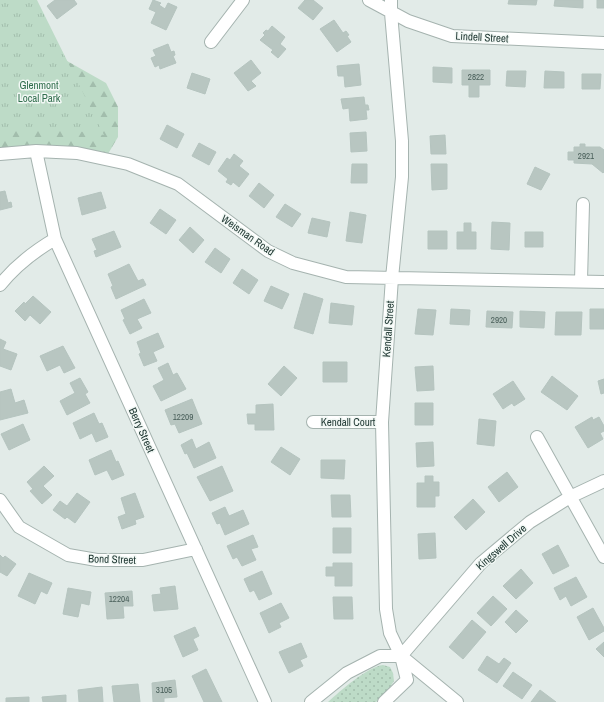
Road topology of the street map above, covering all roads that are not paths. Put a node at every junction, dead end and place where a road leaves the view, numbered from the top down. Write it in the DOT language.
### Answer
graph roads {
  1 [pos="243,0"];
  2 [pos="369,0"];
  3 [pos="391,0"];
  4 [pos="391,13"];
  5 [pos="211,42"];
  6 [pos="604,43"];
  7 [pos="36,151"];
  8 [pos="0,154"];
  9 [pos="583,204"];
  10 [pos="55,238"];
  11 [pos="392,278"];
  12 [pos="581,281"];
  13 [pos="604,282"];
  14 [pos="0,285"];
  15 [pos="313,422"];
  16 [pos="382,422"];
  17 [pos="537,437"];
  18 [pos="604,481"];
  19 [pos="570,497"];
  20 [pos="0,500"];
  21 [pos="196,549"];
  22 [pos="604,557"];
  23 [pos="401,656"];
  24 [pos="265,702"];
  25 [pos="311,702"];
  26 [pos="384,702"];
  27 [pos="457,702"];
  1 -- 5 [label="street"];
  2 -- 4 [label="street, Lindell Street"];
  3 -- 4 [label="street, Kendall Street"];
  4 -- 6 [label="street, Lindell Street"];
  4 -- 11 [label="street, Kendall Street"];
  7 -- 8 [label="street, Weisman Road"];
  7 -- 10 [label="street, Berry Street"];
  7 -- 11 [label="street, Weisman Road"];
  9 -- 12 [label="street"];
  10 -- 14 [label="street"];
  10 -- 21 [label="street, Berry Street"];
  11 -- 12 [label="street, Weisman Road"];
  11 -- 16 [label="street, Kendall Street"];
  12 -- 13 [label="street, Weisman Road"];
  15 -- 16 [label="street, Kendall Court"];
  16 -- 23 [label="street, Kendall Street"];
  17 -- 19 [label="street"];
  18 -- 19 [label="street, Kingswell Drive"];
  19 -- 22 [label="street"];
  19 -- 23 [label="street, Kingswell Drive"];
  20 -- 21 [label="street, Bond Street"];
  21 -- 24 [label="street, Berry Street"];
  23 -- 25 [label="street"];
  23 -- 26 [label="street"];
  23 -- 27 [label="street"];
}
